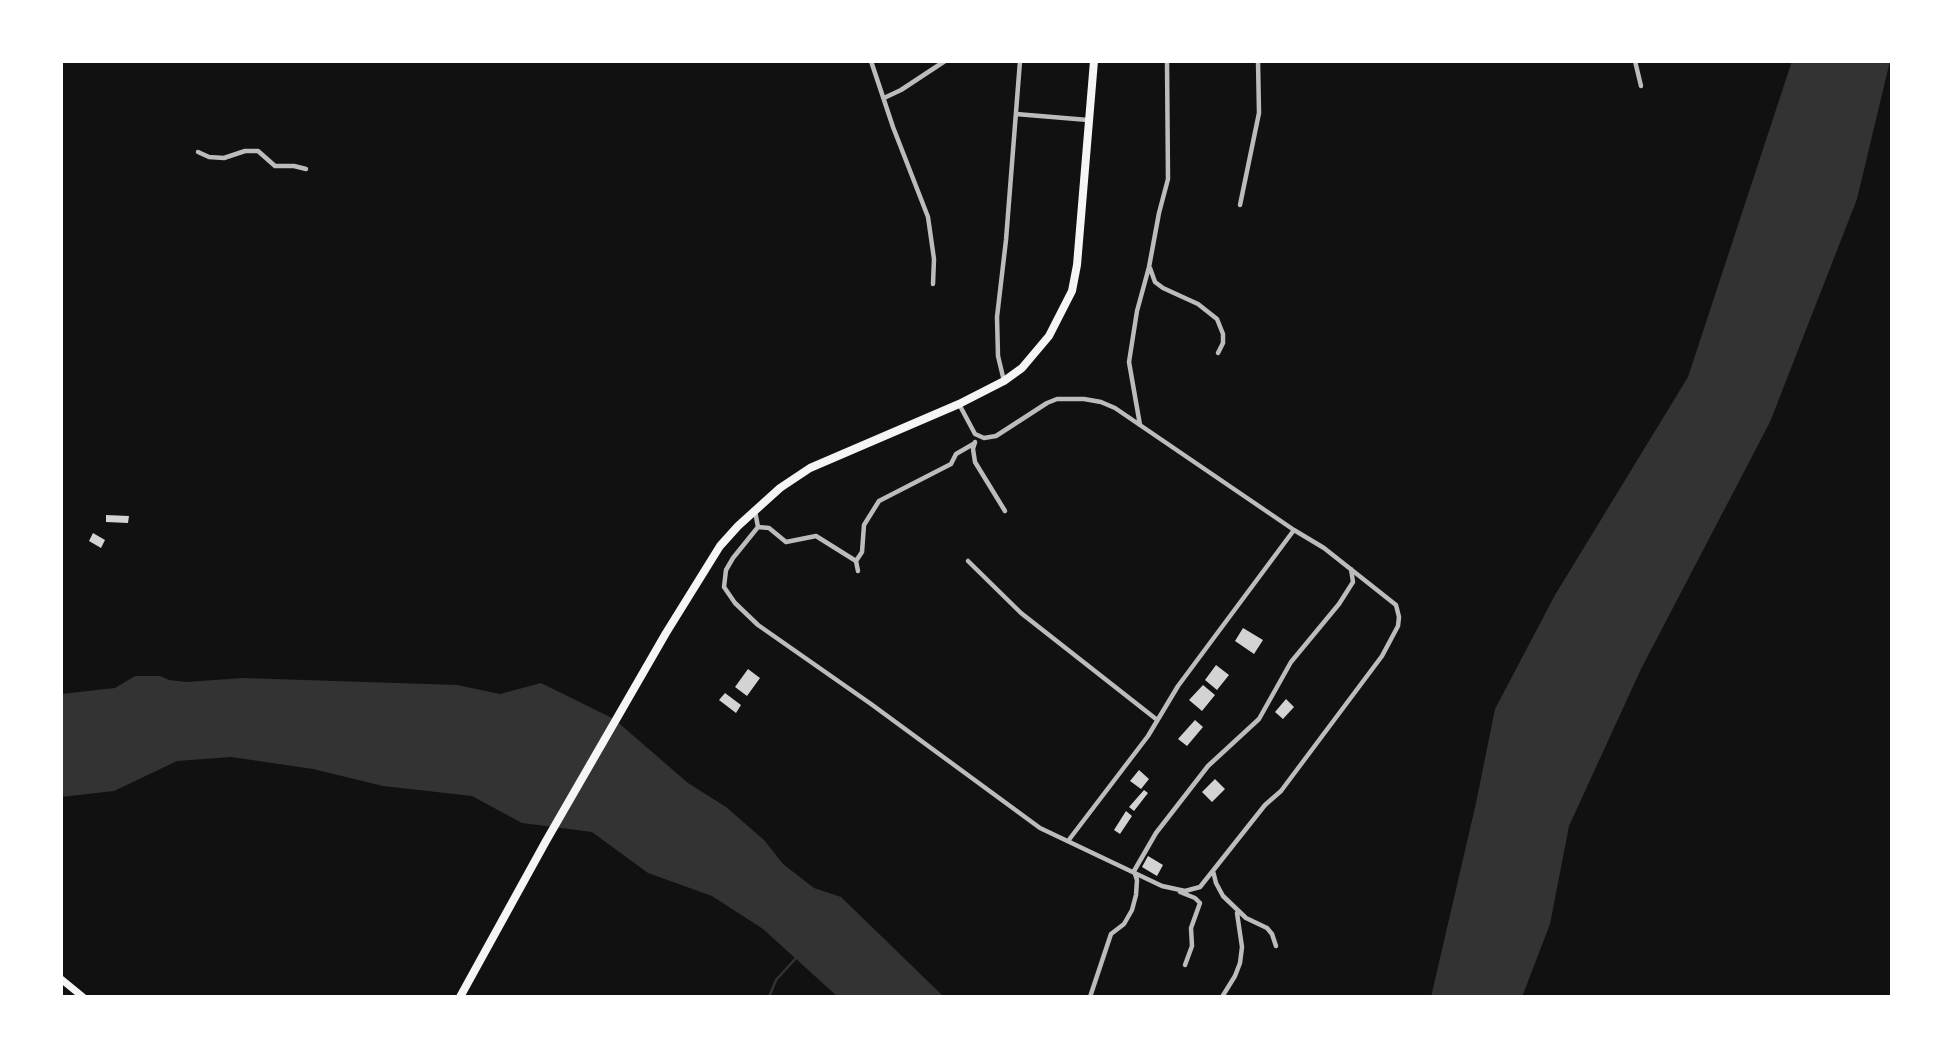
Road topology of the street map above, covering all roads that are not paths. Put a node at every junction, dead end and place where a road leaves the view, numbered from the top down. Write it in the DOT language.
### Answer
graph roads {
  1 [pos="872,61"];
  2 [pos="927,61"];
  3 [pos="945,61"];
  4 [pos="1020,61"];
  5 [pos="1094,61"];
  6 [pos="1167,61"];
  7 [pos="1258,61"];
  8 [pos="1635,61"];
  9 [pos="930,70"];
  10 [pos="1641,86"];
  11 [pos="884,98"];
  12 [pos="1016,114"];
  13 [pos="1090,120"];
  14 [pos="198,152"];
  15 [pos="306,169"];
  16 [pos="1240,205"];
  17 [pos="1149,267"];
  18 [pos="933,284"];
  19 [pos="1218,352"];
  20 [pos="1004,381"];
  21 [pos="959,404"];
  22 [pos="1141,427"];
  23 [pos="975,434"];
  24 [pos="975,443"];
  25 [pos="754,510"];
  26 [pos="1005,511"];
  27 [pos="758,527"];
  28 [pos="1294,530"];
  29 [pos="856,561"];
  30 [pos="968,561"];
  31 [pos="1350,568"];
  32 [pos="858,571"];
  33 [pos="1156,719"];
  34 [pos="1068,841"];
  35 [pos="1134,871"];
  36 [pos="1212,871"];
  37 [pos="1176,890"];
  38 [pos="1237,912"];
  39 [pos="1276,946"];
  40 [pos="1185,965"];
  41 [pos="61,979"];
  42 [pos="83,997"];
  43 [pos="460,997"];
  44 [pos="1090,997"];
  45 [pos="1222,997"];
  1 -- 11 [label="street"];
  2 -- 9 [label="street"];
  3 -- 9 [label="street"];
  4 -- 12 [label="street"];
  5 -- 13 [label="highway"];
  6 -- 17 [label="street"];
  7 -- 16 [label="street"];
  8 -- 10 [label="street"];
  9 -- 11 [label="street"];
  11 -- 18 [label="street"];
  12 -- 13 [label="street"];
  12 -- 20 [label="street"];
  13 -- 20 [label="highway"];
  14 -- 15 [label="street"];
  17 -- 19 [label="street"];
  17 -- 22 [label="street"];
  20 -- 21 [label="highway"];
  21 -- 23 [label="street"];
  21 -- 25 [label="highway"];
  22 -- 23 [label="street"];
  22 -- 28 [label="street"];
  23 -- 24 [label="street"];
  24 -- 26 [label="street"];
  24 -- 29 [label="street"];
  25 -- 27 [label="street"];
  25 -- 43 [label="highway"];
  27 -- 29 [label="street"];
  27 -- 34 [label="street"];
  28 -- 31 [label="street"];
  28 -- 33 [label="street"];
  29 -- 32 [label="street"];
  30 -- 33 [label="street"];
  31 -- 35 [label="street"];
  31 -- 36 [label="street"];
  33 -- 34 [label="street"];
  34 -- 35 [label="street"];
  35 -- 37 [label="street"];
  35 -- 44 [label="street"];
  36 -- 37 [label="street"];
  36 -- 38 [label="street"];
  37 -- 40 [label="street"];
  38 -- 39 [label="street"];
  38 -- 45 [label="street"];
  41 -- 42 [label="main road"];
}
